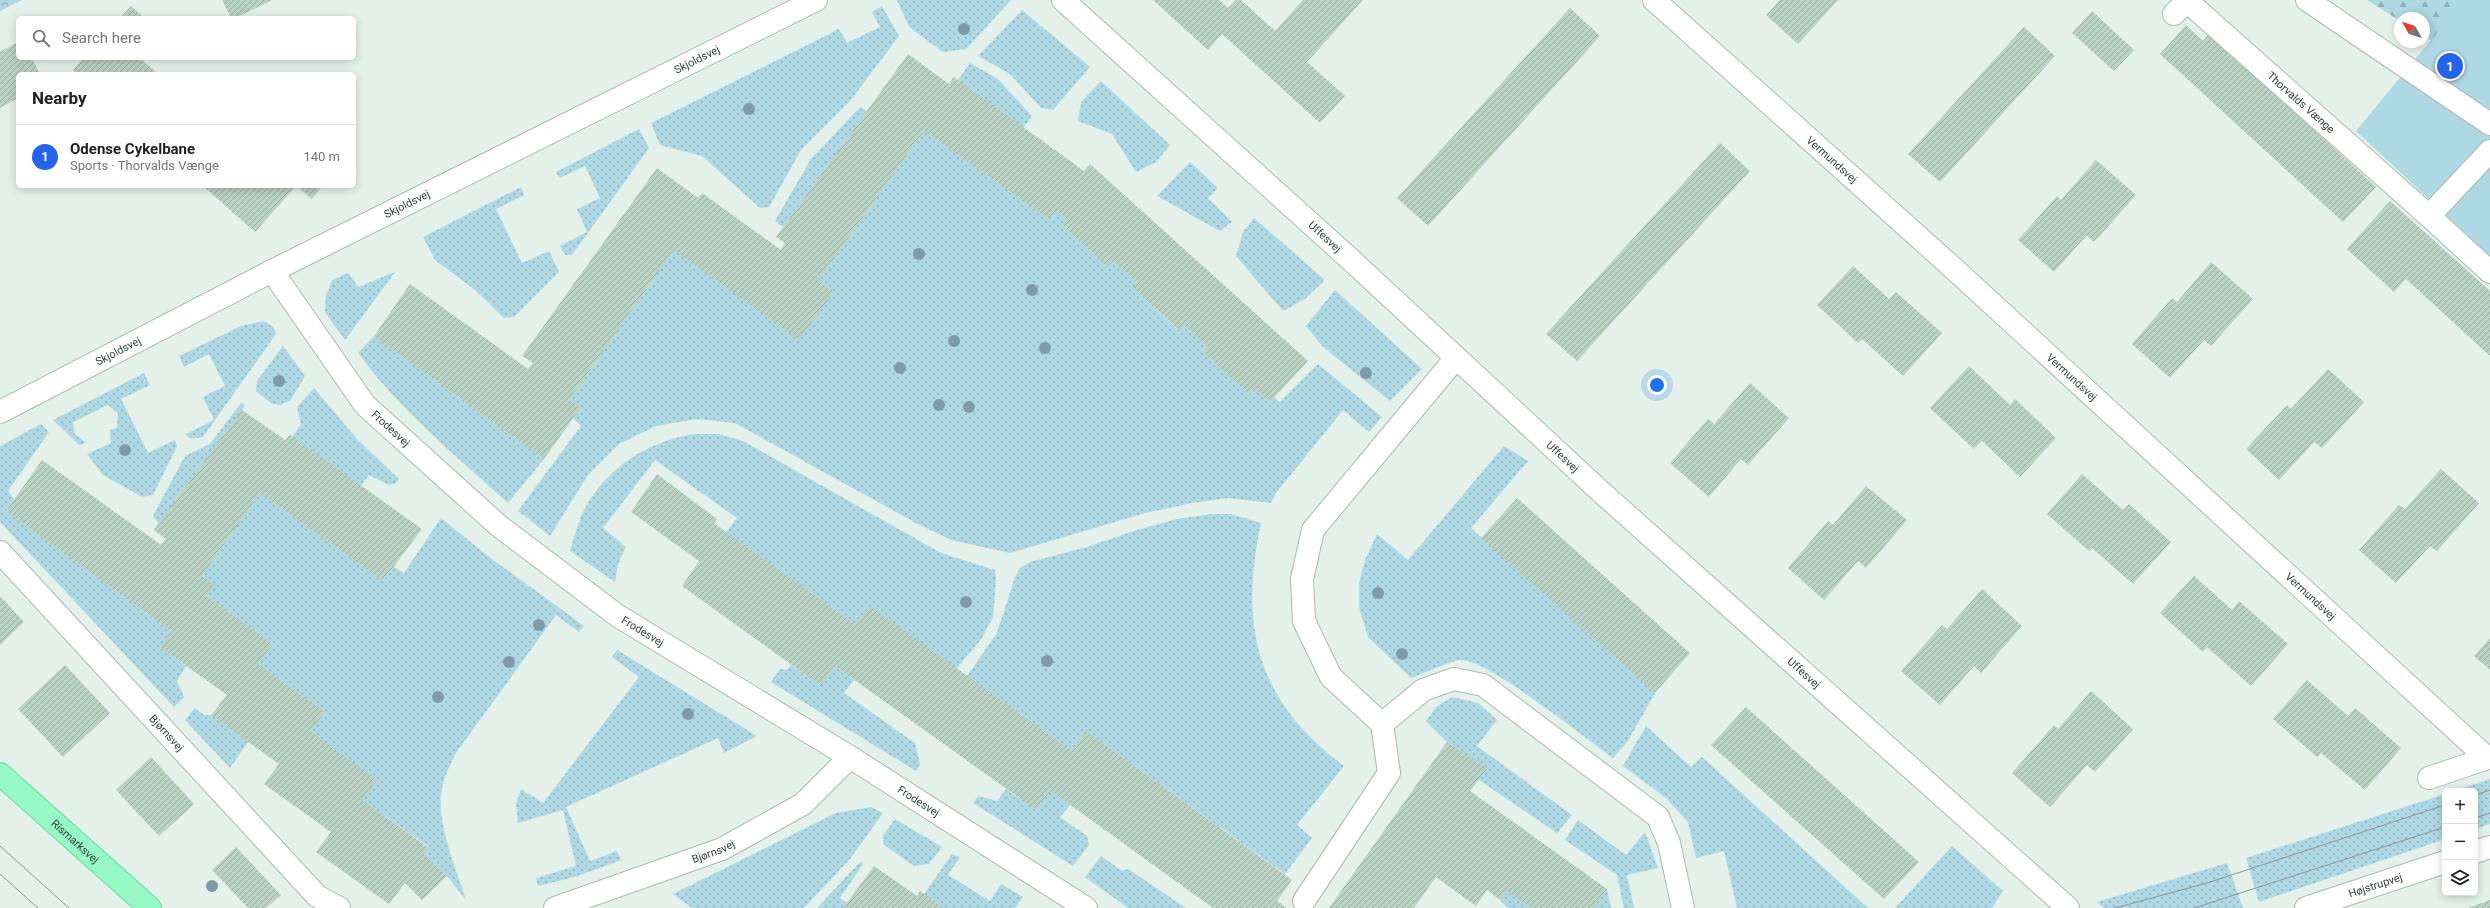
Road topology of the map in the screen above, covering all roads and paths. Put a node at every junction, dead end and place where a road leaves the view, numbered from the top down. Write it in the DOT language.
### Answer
graph roads {
  1 [pos="816,0"];
  2 [pos="1063,0"];
  3 [pos="1654,0"];
  4 [pos="2307,0"];
  5 [pos="2174,14"];
  6 [pos="2490,124"];
  7 [pos="2490,151"];
  8 [pos="2429,216"];
  9 [pos="272,271"];
  10 [pos="2490,272"];
  11 [pos="1455,359"];
  12 [pos="0,412"];
  13 [pos="0,552"];
  14 [pos="1382,724"];
  15 [pos="850,757"];
  16 [pos="2489,757"];
  17 [pos="0,774"];
  18 [pos="2429,778"];
  19 [pos="2490,848"];
  20 [pos="2478,851"];
  21 [pos="2442,863"];
  22 [pos="1304,901"];
  23 [pos="150,908"];
  24 [pos="339,908"];
  25 [pos="555,908"];
  26 [pos="1086,908"];
  27 [pos="1683,908"];
  28 [pos="2068,908"];
  29 [pos="2306,908"];
  1 -- 9 [label="street, Skjoldsvej"];
  2 -- 11 [label="street, Uffesvej"];
  3 -- 16 [label="street, Vermundsvej"];
  4 -- 6 [label="street"];
  5 -- 8 [label="street, Thorvalds Vænge"];
  7 -- 8 [label="street"];
  8 -- 10 [label="street, Thorvalds Vænge"];
  9 -- 12 [label="street, Skjoldsvej"];
  9 -- 15 [label="street, Frodesvej"];
  11 -- 14 [label="street"];
  11 -- 28 [label="street, Uffesvej"];
  13 -- 24 [label="street, Bjørnsvej"];
  14 -- 22 [label="street"];
  14 -- 27 [label="street"];
  15 -- 25 [label="street, Bjørnsvej"];
  15 -- 26 [label="street, Frodesvej"];
  16 -- 18 [label="street, Vermundsvej"];
  17 -- 23 [label="main road, Rismarksvej"];
  19 -- 20 [label="street"];
  21 -- 29 [label="street, Højstrupvej"];
}
